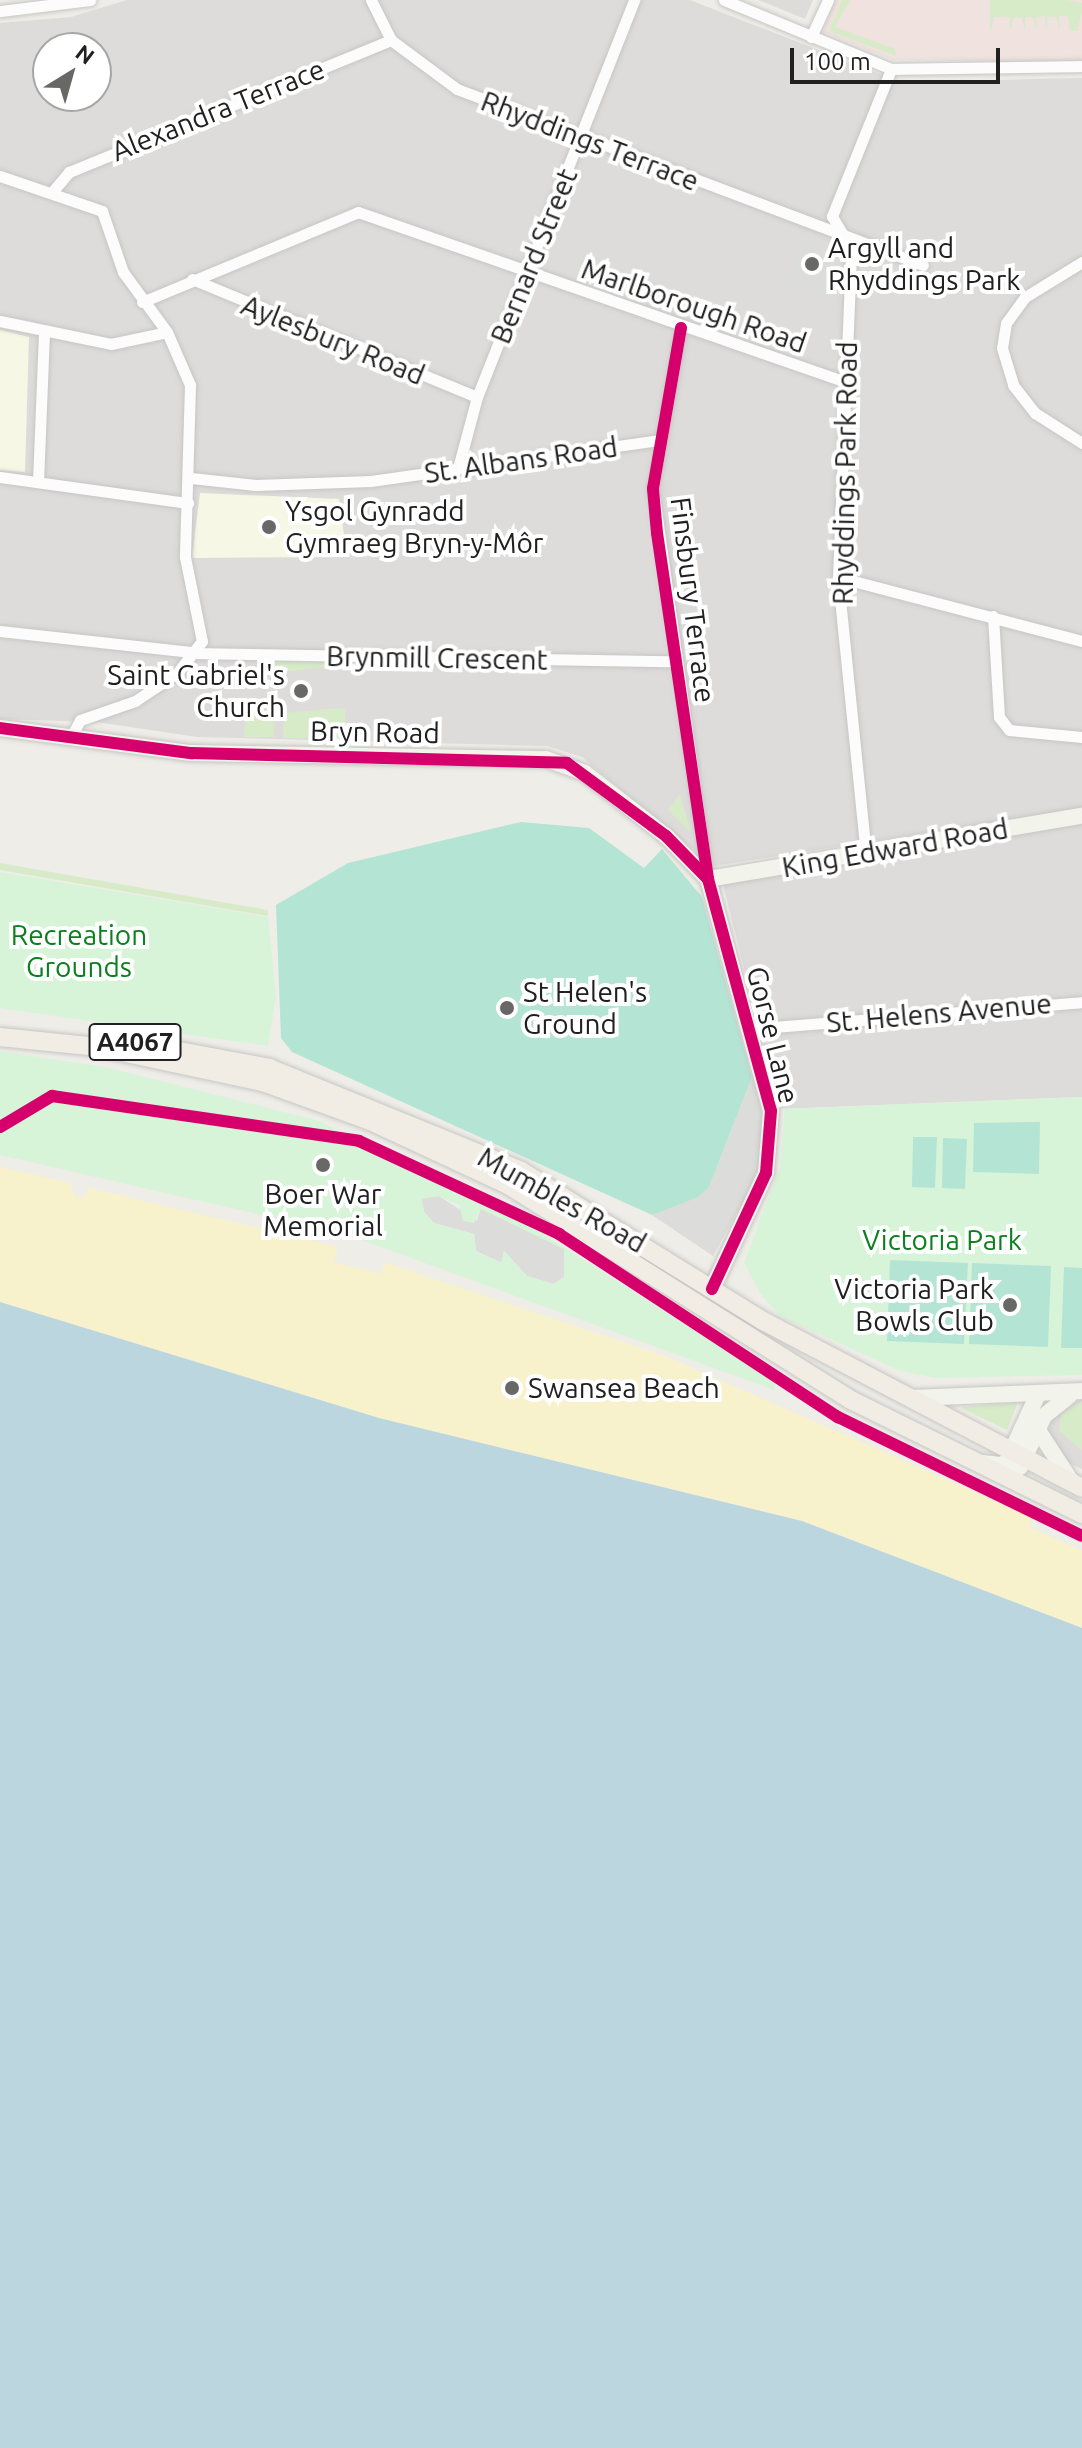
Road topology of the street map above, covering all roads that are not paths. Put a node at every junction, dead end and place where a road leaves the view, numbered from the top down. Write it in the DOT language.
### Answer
graph roads {
  1 [pos="90,0"];
  2 [pos="371,0"];
  3 [pos="634,0"];
  4 [pos="724,0"];
  5 [pos="828,0"];
  6 [pos="0,11"];
  7 [pos="811,37"];
  8 [pos="391,40"];
  9 [pos="1082,66"];
  10 [pos="891,69"];
  11 [pos="581,137"];
  12 [pos="0,176"];
  13 [pos="53,191"];
  14 [pos="843,237"];
  15 [pos="1082,262"];
  16 [pos="923,265"];
  17 [pos="528,274"];
  18 [pos="192,279"];
  19 [pos="142,302"];
  20 [pos="0,321"];
  21 [pos="681,328"];
  22 [pos="44,331"];
  23 [pos="167,332"];
  24 [pos="846,382"];
  25 [pos="477,397"];
  26 [pos="660,440"];
  27 [pos="1082,443"];
  28 [pos="458,468"];
  29 [pos="0,477"];
  30 [pos="191,478"];
  31 [pos="38,482"];
  32 [pos="188,503"];
  33 [pos="838,577"];
  34 [pos="993,616"];
  35 [pos="0,631"];
  36 [pos="1082,641"];
  37 [pos="198,653"];
  38 [pos="676,661"];
  39 [pos="0,728"];
  40 [pos="72,735"];
  41 [pos="1082,737"];
  42 [pos="1082,816"];
  43 [pos="866,855"];
  44 [pos="708,879"];
  45 [pos="1082,1002"];
  46 [pos="0,1025"];
  47 [pos="748,1029"];
  48 [pos="0,1037"];
  49 [pos="266,1075"];
  50 [pos="370,1112"];
  51 [pos="712,1289"];
  52 [pos="1080,1391"];
  53 [pos="1038,1394"];
  54 [pos="898,1396"];
  55 [pos="1038,1430"];
  56 [pos="1015,1459"];
  57 [pos="974,1462"];
  58 [pos="1079,1486"];
  59 [pos="1055,1500"];
  60 [pos="1082,1514"];
  1 -- 6 [label="street"];
  2 -- 8 [label="street, Rhyddings Terrace"];
  3 -- 11 [label="street, Bernard Street"];
  4 -- 7 [label="street"];
  5 -- 7 [label="street"];
  7 -- 10 [label="street"];
  8 -- 11 [label="street, Rhyddings Terrace"];
  8 -- 13 [label="street, Alexandra Terrace"];
  9 -- 10 [label="street"];
  10 -- 14 [label="street, Rhyddings Park Road"];
  11 -- 14 [label="street, Rhyddings Terrace"];
  11 -- 17 [label="street, Bernard Street"];
  12 -- 13 [label="street"];
  13 -- 19 [label="street"];
  14 -- 16 [label="street, Rhyddings Terrace"];
  14 -- 24 [label="street, Rhyddings Park Road"];
  15 -- 27 [label="street"];
  17 -- 18 [label="street, Marlborough Road"];
  17 -- 21 [label="street, Marlborough Road"];
  17 -- 25 [label="street, Bernard Street"];
  18 -- 19 [label="street, Marlborough Road"];
  18 -- 25 [label="street, Aylesbury Road"];
  19 -- 23 [label="street"];
  20 -- 22 [label="street"];
  21 -- 24 [label="street, Marlborough Road"];
  21 -- 26 [label="street, Finsbury Terrace"];
  22 -- 23 [label="street"];
  22 -- 31 [label="street"];
  23 -- 30 [label="street"];
  24 -- 33 [label="street, Rhyddings Park Road"];
  25 -- 28 [label="street, Bernard Street"];
  26 -- 28 [label="street, St. Albans Road"];
  26 -- 38 [label="street, Finsbury Terrace"];
  28 -- 30 [label="street, St. Albans Road"];
  29 -- 31 [label="street"];
  30 -- 32 [label="street"];
  31 -- 32 [label="street"];
  32 -- 37 [label="street"];
  33 -- 34 [label="street"];
  33 -- 43 [label="street, Rhyddings Park Road"];
  34 -- 36 [label="street"];
  34 -- 41 [label="street"];
  35 -- 37 [label="street, Brynmill Crescent"];
  37 -- 38 [label="street, Brynmill Crescent"];
  37 -- 40 [label="street"];
  38 -- 44 [label="street, Finsbury Terrace"];
  39 -- 40 [label="street, Bryn Road"];
  40 -- 44 [label="street, Bryn Road"];
  42 -- 43 [label="street, King Edward Road"];
  43 -- 44 [label="street, King Edward Road"];
  44 -- 47 [label="street, Gorse Lane"];
  45 -- 47 [label="street, St. Helens Avenue"];
  46 -- 49 [label="main road, Mumbles Road / A4067"];
  47 -- 51 [label="street, Gorse Lane"];
  48 -- 49 [label="main road, Mumbles Road / A4067"];
  49 -- 50 [label="main road, Mumbles Road"];
  50 -- 51 [label="main road, Mumbles Road"];
  50 -- 57 [label="main road, Mumbles Road"];
  51 -- 54 [label="main road, Mumbles Road"];
  52 -- 53 [label="street"];
  52 -- 55 [label="street"];
  53 -- 54 [label="street"];
  53 -- 56 [label="street"];
  54 -- 56 [label="main road, Mumbles Road"];
  55 -- 56 [label="street"];
  55 -- 58 [label="street"];
  56 -- 57 [label="street"];
  56 -- 58 [label="main road, Mumbles Road"];
  56 -- 59 [label="street"];
  57 -- 59 [label="main road, Mumbles Road"];
  59 -- 60 [label="main road, Mumbles Road"];
}
